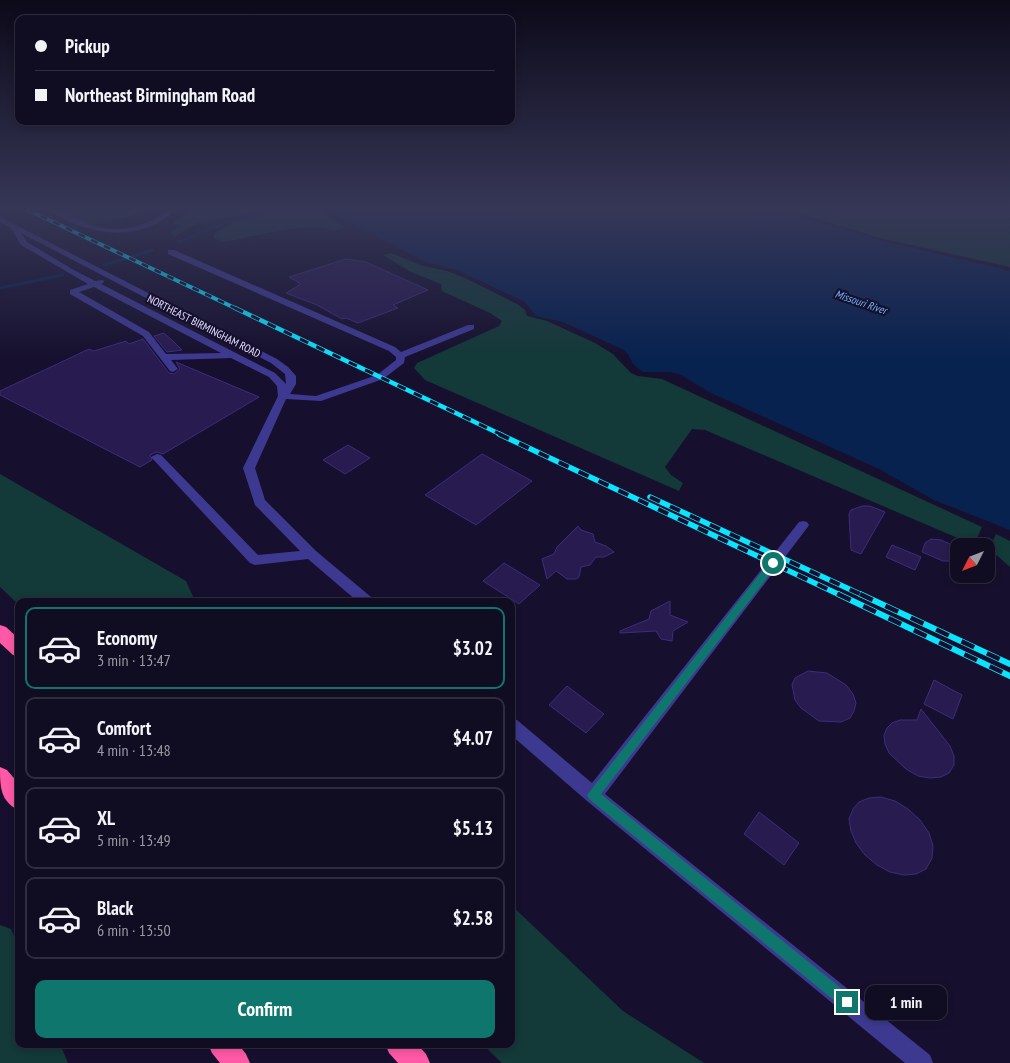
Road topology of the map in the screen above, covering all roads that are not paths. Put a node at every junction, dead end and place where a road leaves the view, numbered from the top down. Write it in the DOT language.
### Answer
graph roads {
  1 [pos="51,260"];
  2 [pos="76,260"];
  3 [pos="188,260"];
  4 [pos="115,280"];
  5 [pos="95,284"];
  6 [pos="176,311"];
  7 [pos="154,313"];
  8 [pos="128,324"];
  9 [pos="471,327"];
  10 [pos="235,355"];
  11 [pos="400,356"];
  12 [pos="163,357"];
  13 [pos="173,369"];
  14 [pos="283,396"];
  15 [pos="157,457"];
  16 [pos="803,525"];
  17 [pos="311,554"];
  18 [pos="362,598"];
  19 [pos="0,632"];
  20 [pos="15,646"];
  21 [pos="515,728"];
  22 [pos="0,777"];
  23 [pos="15,795"];
  24 [pos="593,795"];
  25 [pos="224,1048"];
  26 [pos="402,1048"];
  27 [pos="237,1063"];
  28 [pos="417,1063"];
  29 [pos="922,1063"];
  1 -- 5 [label="street, NORTHEAST BIRMINGHAM ROAD"];
  2 -- 4 [label="street, NORTHEAST BIRMINGHAM ROAD"];
  3 -- 11 [label="street"];
  4 -- 5 [label="street"];
  4 -- 6 [label="street, NORTHEAST BIRMINGHAM ROAD"];
  5 -- 7 [label="street, NORTHEAST BIRMINGHAM ROAD"];
  5 -- 8 [label="street"];
  6 -- 7 [label="street"];
  6 -- 14 [label="street, NORTHEAST BIRMINGHAM ROAD"];
  7 -- 8 [label="street"];
  7 -- 10 [label="street, NORTHEAST BIRMINGHAM ROAD"];
  8 -- 12 [label="street"];
  9 -- 11 [label="street"];
  10 -- 12 [label="street"];
  10 -- 14 [label="street, NORTHEAST BIRMINGHAM ROAD"];
  11 -- 14 [label="street"];
  12 -- 13 [label="street"];
  14 -- 17 [label="street, NORTHEAST BIRMINGHAM ROAD"];
  15 -- 17 [label="street"];
  16 -- 24 [label="street"];
  17 -- 18 [label="street, NORTHEAST BIRMINGHAM ROAD"];
  19 -- 20 [label="highway"];
  21 -- 24 [label="street"];
  22 -- 23 [label="highway"];
  24 -- 29 [label="street"];
  25 -- 27 [label="highway"];
  26 -- 28 [label="highway"];
}
